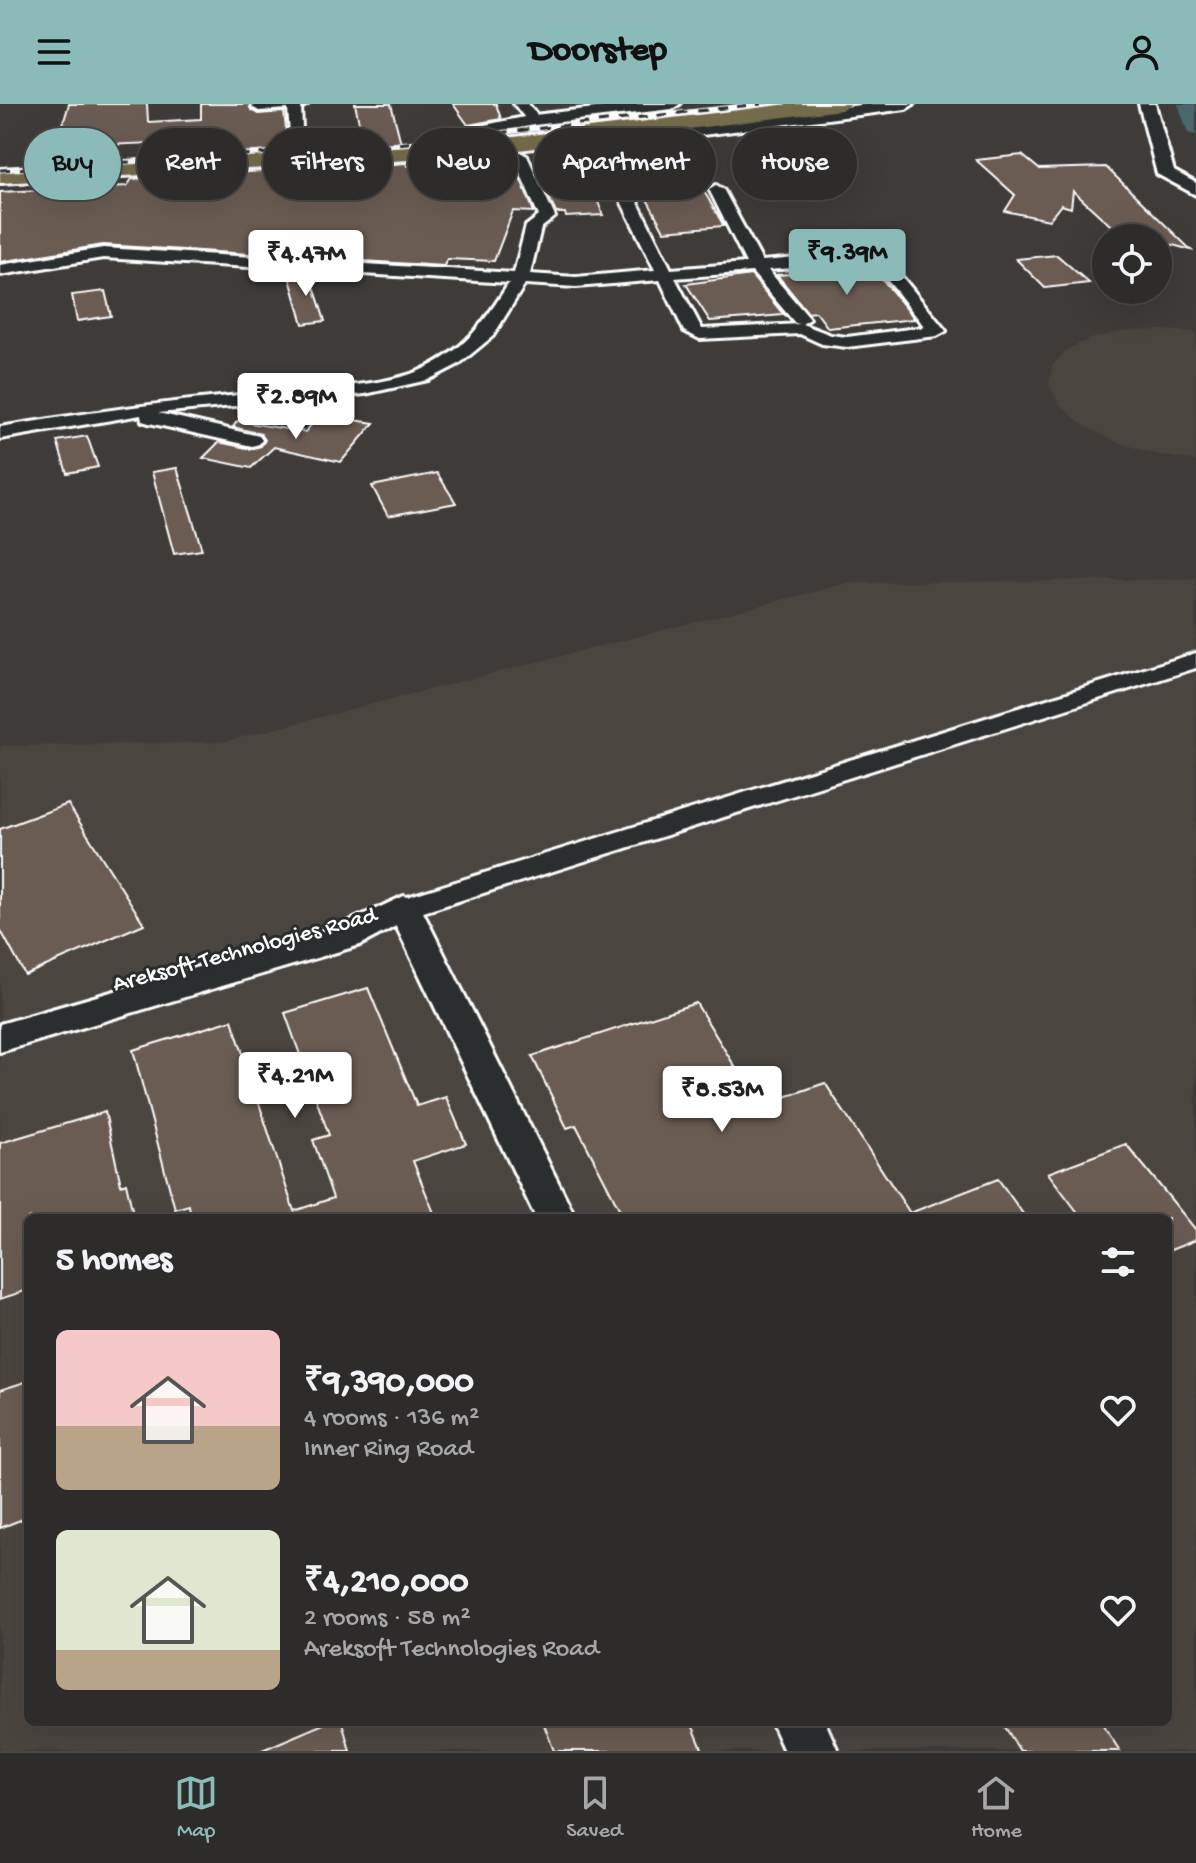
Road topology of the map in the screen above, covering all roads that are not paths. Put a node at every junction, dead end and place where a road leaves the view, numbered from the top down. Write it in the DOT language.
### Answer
graph roads {
  1 [pos="294,104"];
  2 [pos="301,104"];
  3 [pos="521,104"];
  4 [pos="741,104"];
  5 [pos="841,104"];
  6 [pos="906,104"];
  7 [pos="1147,104"];
  8 [pos="664,106"];
  9 [pos="259,107"];
  10 [pos="296,128"];
  11 [pos="511,128"];
  12 [pos="518,139"];
  13 [pos="529,139"];
  14 [pos="263,147"];
  15 [pos="8,163"];
  16 [pos="0,176"];
  17 [pos="716,189"];
  18 [pos="1196,190"];
  19 [pos="628,200"];
  20 [pos="757,268"];
  21 [pos="0,270"];
  22 [pos="665,275"];
  23 [pos="521,276"];
  24 [pos="801,319"];
  25 [pos="125,411"];
  26 [pos="0,433"];
  27 [pos="252,440"];
  28 [pos="1196,660"];
  29 [pos="404,908"];
  30 [pos="0,1019"];
  31 [pos="0,1038"];
  32 [pos="554,1214"];
  33 [pos="799,1726"];
  34 [pos="812,1751"];
  1 -- 2 [label="street"];
  1 -- 9 [label="street"];
  1 -- 10 [label="street"];
  3 -- 13 [label="street"];
  4 -- 8 [label="highway"];
  5 -- 13 [label="highway"];
  6 -- 13 [label="street"];
  7 -- 18 [label="street"];
  8 -- 11 [label="highway"];
  8 -- 13 [label="street"];
  12 -- 13 [label="street"];
  13 -- 16 [label="highway"];
  13 -- 23 [label="street"];
  14 -- 15 [label="highway"];
  17 -- 20 [label="street"];
  19 -- 22 [label="street"];
  20 -- 22 [label="street"];
  20 -- 22 [label="street"];
  20 -- 24 [label="street"];
  21 -- 23 [label="street"];
  22 -- 23 [label="street"];
  23 -- 25 [label="street"];
  25 -- 26 [label="street"];
  25 -- 27 [label="street"];
  28 -- 29 [label="street"];
  29 -- 30 [label="street, Areksoft Technologies Road"];
  29 -- 31 [label="street, Areksoft Technologies Road"];
  29 -- 32 [label="street"];
  33 -- 34 [label="street"];
}
